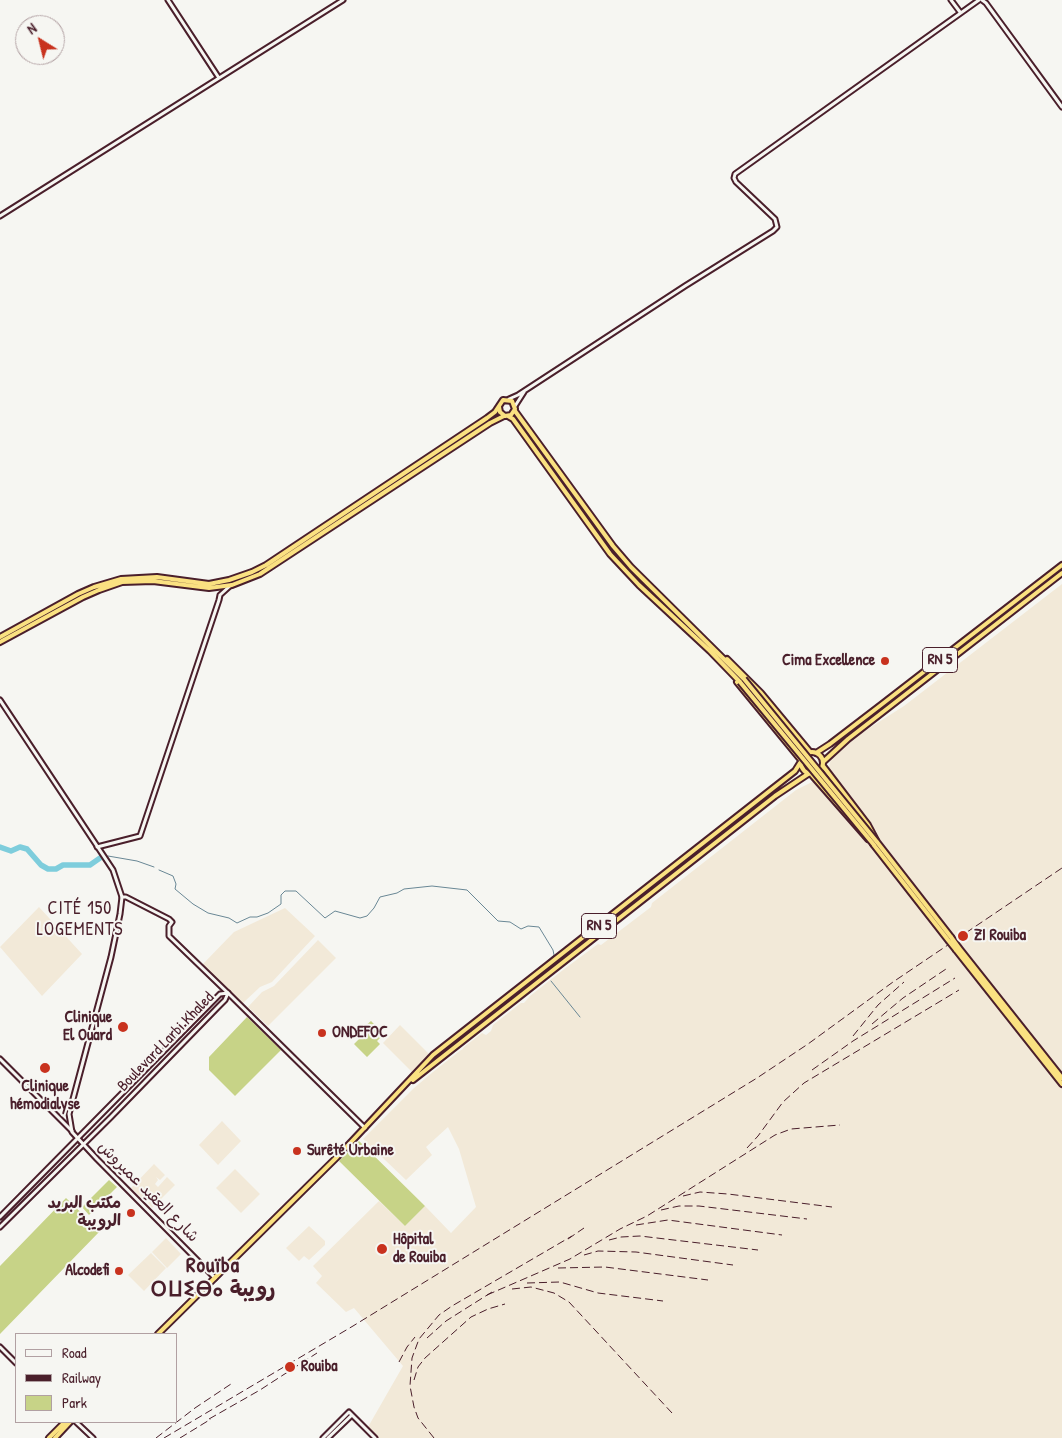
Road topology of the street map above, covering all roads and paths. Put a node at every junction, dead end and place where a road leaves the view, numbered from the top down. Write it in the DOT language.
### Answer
graph roads {
  1 [pos="168,0"];
  2 [pos="343,0"];
  3 [pos="951,0"];
  4 [pos="981,0"];
  5 [pos="960,12"];
  6 [pos="219,78"];
  7 [pos="1062,107"];
  8 [pos="0,216"];
  9 [pos="526,390"];
  10 [pos="509,399"];
  11 [pos="498,408"];
  12 [pos="515,408"];
  13 [pos="507,416"];
  14 [pos="1062,565"];
  15 [pos="1062,573"];
  16 [pos="232,585"];
  17 [pos="0,637"];
  18 [pos="0,642"];
  19 [pos="720,657"];
  20 [pos="0,700"];
  21 [pos="810,752"];
  22 [pos="816,753"];
  23 [pos="800,761"];
  24 [pos="823,764"];
  25 [pos="810,774"];
  26 [pos="875,844"];
  27 [pos="97,848"];
  28 [pos="122,897"];
  29 [pos="958,949"];
  30 [pos="228,993"];
  31 [pos="457,1036"];
  32 [pos="461,1041"];
  33 [pos="0,1060"];
  34 [pos="1062,1078"];
  35 [pos="1062,1084"];
  36 [pos="400,1091"];
  37 [pos="365,1128"];
  38 [pos="72,1132"];
  39 [pos="78,1139"];
  40 [pos="84,1145"];
  41 [pos="0,1217"];
  42 [pos="0,1227"];
  43 [pos="215,1278"];
  44 [pos="159,1333"];
  45 [pos="0,1347"];
  46 [pos="15,1362"];
  47 [pos="351,1414"];
  48 [pos="64,1423"];
  49 [pos="69,1423"];
  50 [pos="77,1423"];
  51 [pos="49,1438"];
  52 [pos="55,1438"];
  53 [pos="93,1438"];
  54 [pos="323,1438"];
  55 [pos="328,1438"];
  56 [pos="375,1438"];
  1 -- 6 [label="street"];
  2 -- 6 [label="street"];
  3 -- 5 [label="street"];
  4 -- 5 [label="street"];
  4 -- 7 [label="street"];
  5 -- 9 [label="street"];
  6 -- 8 [label="street"];
  9 -- 10 [label="street"];
  9 -- 12 [label="street"];
  10 -- 11 [label="highway"];
  10 -- 12 [label="highway"];
  11 -- 13 [label="highway"];
  11 -- 17 [label="highway"];
  12 -- 13 [label="highway"];
  12 -- 19 [label="highway"];
  13 -- 16 [label="highway"];
  13 -- 19 [label="highway"];
  14 -- 22 [label="highway, RN 5"];
  15 -- 24 [label="highway, RN 5"];
  16 -- 18 [label="highway"];
  16 -- 27 [label="street"];
  19 -- 21 [label="highway"];
  19 -- 23 [label="highway"];
  19 -- 26 [label="highway, bridge"];
  20 -- 27 [label="street"];
  21 -- 22 [label="highway"];
  21 -- 23 [label="highway"];
  22 -- 24 [label="highway"];
  23 -- 25 [label="highway"];
  23 -- 31 [label="highway, RN 5"];
  24 -- 25 [label="highway"];
  24 -- 26 [label="highway"];
  25 -- 26 [label="highway"];
  25 -- 32 [label="highway, RN 5"];
  26 -- 29 [label="highway, bridge"];
  27 -- 28 [label="street"];
  28 -- 30 [label="street"];
  28 -- 38 [label="street"];
  29 -- 34 [label="highway"];
  29 -- 35 [label="highway"];
  30 -- 37 [label="street"];
  30 -- 39 [label="street, Boulevard Larbi Khaled"];
  30 -- 40 [label="street, Boulevard Larbi Khaled"];
  31 -- 32 [label="highway"];
  31 -- 36 [label="highway, RN 5"];
  32 -- 36 [label="highway, RN 5"];
  33 -- 38 [label="street, شارع العقيد عميروش"];
  36 -- 37 [label="highway, RN 5"];
  37 -- 43 [label="highway, RN 5"];
  38 -- 39 [label="street, شارع العقيد عميروش"];
  39 -- 40 [label="street, شارع العقيد عميروش"];
  39 -- 41 [label="street, Boulevard Larbi Khaled"];
  40 -- 42 [label="street, Boulevard Larbi Khaled"];
  40 -- 43 [label="street, شارع العقيد عميروش"];
  43 -- 44 [label="highway, RN 5"];
  45 -- 46 [label="street"];
  47 -- 54 [label="street"];
  47 -- 55 [label="street"];
  47 -- 56 [label="street"];
  48 -- 51 [label="highway"];
  49 -- 52 [label="highway"];
  50 -- 53 [label="street"];
}
